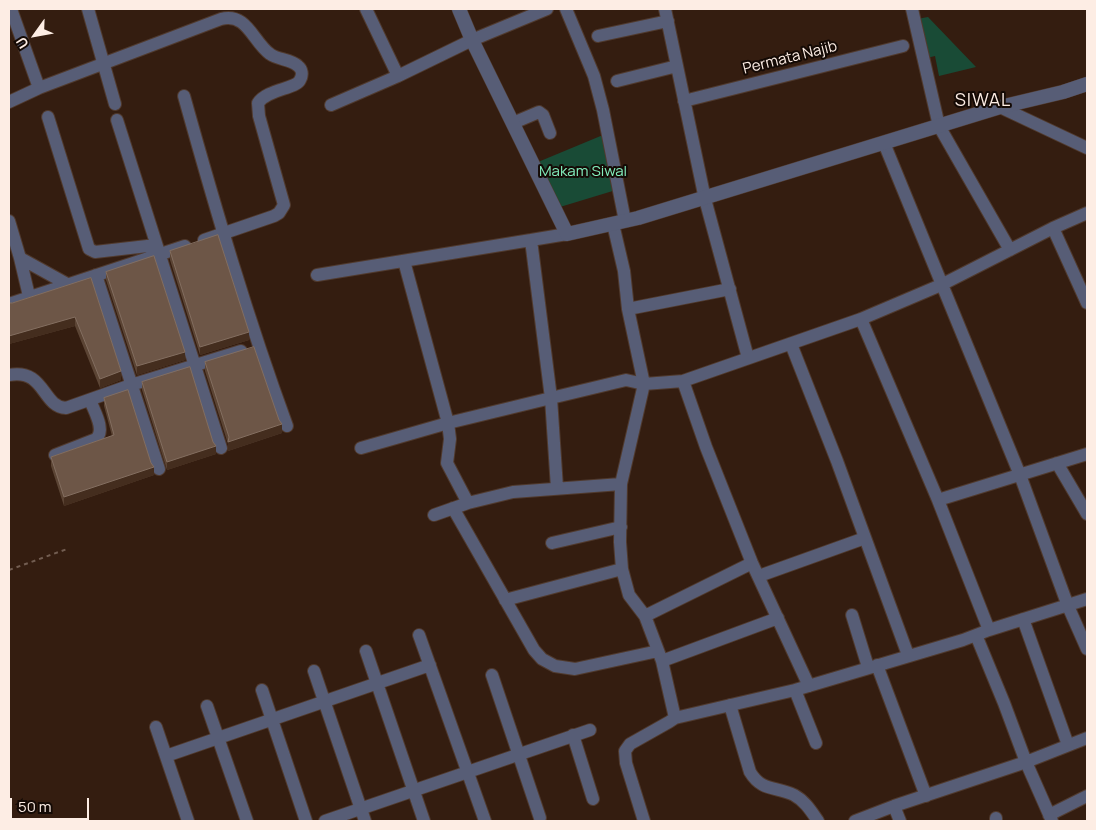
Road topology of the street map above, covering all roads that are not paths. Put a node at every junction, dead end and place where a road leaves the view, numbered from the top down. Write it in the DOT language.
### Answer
graph roads {
  1 [pos="11,9"];
  2 [pos="88,9"];
  3 [pos="366,9"];
  4 [pos="459,9"];
  5 [pos="547,9"];
  6 [pos="566,9"];
  7 [pos="912,9"];
  8 [pos="666,15"];
  9 [pos="598,36"];
  10 [pos="472,40"];
  11 [pos="903,46"];
  12 [pos="103,64"];
  13 [pos="677,66"];
  14 [pos="398,76"];
  15 [pos="617,81"];
  16 [pos="1087,84"];
  17 [pos="40,88"];
  18 [pos="184,96"];
  19 [pos="684,101"];
  20 [pos="9,102"];
  21 [pos="115,104"];
  22 [pos="331,105"];
  23 [pos="1000,107"];
  24 [pos="48,117"];
  25 [pos="117,120"];
  26 [pos="513,123"];
  27 [pos="939,126"];
  28 [pos="550,133"];
  29 [pos="884,143"];
  30 [pos="1087,148"];
  31 [pos="705,199"];
  32 [pos="1087,213"];
  33 [pos="9,221"];
  34 [pos="619,223"];
  35 [pos="1053,228"];
  36 [pos="223,233"];
  37 [pos="567,234"];
  38 [pos="531,240"];
  39 [pos="158,250"];
  40 [pos="1010,250"];
  41 [pos="20,258"];
  42 [pos="404,262"];
  43 [pos="96,275"];
  44 [pos="317,275"];
  45 [pos="67,284"];
  46 [pos="941,285"];
  47 [pos="730,290"];
  48 [pos="29,296"];
  49 [pos="1087,303"];
  50 [pos="9,304"];
  51 [pos="628,309"];
  52 [pos="861,319"];
  53 [pos="790,344"];
  54 [pos="258,346"];
  55 [pos="748,358"];
  56 [pos="195,365"];
  57 [pos="9,375"];
  58 [pos="683,381"];
  59 [pos="644,384"];
  60 [pos="131,386"];
  61 [pos="550,398"];
  62 [pos="90,400"];
  63 [pos="448,423"];
  64 [pos="287,426"];
  65 [pos="221,448"];
  66 [pos="361,448"];
  67 [pos="1087,454"];
  68 [pos="55,455"];
  69 [pos="1057,463"];
  70 [pos="159,469"];
  71 [pos="1020,474"];
  72 [pos="621,484"];
  73 [pos="557,488"];
  74 [pos="938,500"];
  75 [pos="468,503"];
  76 [pos="453,508"];
  77 [pos="1087,514"];
  78 [pos="434,515"];
  79 [pos="620,527"];
  80 [pos="865,538"];
  81 [pos="552,543"];
  82 [pos="752,563"];
  83 [pos="622,568"];
  84 [pos="759,576"];
  85 [pos="1087,599"];
  86 [pos="505,600"];
  87 [pos="1068,606"];
  88 [pos="852,615"];
  89 [pos="645,616"];
  90 [pos="778,618"];
  91 [pos="1023,618"];
  92 [pos="989,630"];
  93 [pos="419,634"];
  94 [pos="976,635"];
  95 [pos="1087,649"];
  96 [pos="366,651"];
  97 [pos="908,655"];
  98 [pos="660,656"];
  99 [pos="430,665"];
  100 [pos="873,666"];
  101 [pos="314,671"];
  102 [pos="492,675"];
  103 [pos="377,683"];
  104 [pos="809,686"];
  105 [pos="262,690"];
  106 [pos="795,690"];
  107 [pos="325,701"];
  108 [pos="730,705"];
  109 [pos="207,706"];
  110 [pos="272,720"];
  111 [pos="667,723"];
  112 [pos="156,727"];
  113 [pos="590,730"];
  114 [pos="573,735"];
  115 [pos="218,738"];
  116 [pos="1087,738"];
  117 [pos="816,743"];
  118 [pos="1068,745"];
  119 [pos="518,754"];
  120 [pos="166,756"];
  121 [pos="1026,762"];
  122 [pos="468,772"];
  123 [pos="414,789"];
  124 [pos="926,796"];
  125 [pos="1087,796"];
  126 [pos="594,799"];
  127 [pos="894,806"];
  128 [pos="361,808"];
  129 [pos="540,818"];
  130 [pos="1050,818"];
  131 [pos="188,821"];
  132 [pos="247,821"];
  133 [pos="306,821"];
  134 [pos="325,821"];
  135 [pos="365,821"];
  136 [pos="424,821"];
  137 [pos="485,821"];
  138 [pos="644,821"];
  139 [pos="818,821"];
  140 [pos="854,821"];
  141 [pos="900,821"];
  1 -- 17 [label="street"];
  2 -- 12 [label="street"];
  3 -- 14 [label="street"];
  4 -- 10 [label="street"];
  5 -- 10 [label="street"];
  6 -- 34 [label="street"];
  7 -- 27 [label="street"];
  8 -- 9 [label="street"];
  8 -- 13 [label="street"];
  10 -- 14 [label="street"];
  10 -- 26 [label="street"];
  11 -- 19 [label="street, Permata Najib"];
  12 -- 17 [label="street"];
  12 -- 21 [label="street"];
  12 -- 36 [label="street"];
  13 -- 15 [label="street"];
  13 -- 19 [label="street"];
  14 -- 22 [label="street"];
  16 -- 23 [label="street"];
  17 -- 20 [label="street"];
  18 -- 36 [label="street"];
  19 -- 31 [label="street"];
  23 -- 27 [label="street"];
  23 -- 30 [label="street"];
  24 -- 39 [label="street"];
  25 -- 39 [label="street"];
  26 -- 28 [label="street"];
  26 -- 37 [label="street"];
  27 -- 29 [label="street"];
  27 -- 40 [label="street"];
  29 -- 31 [label="street"];
  29 -- 46 [label="street"];
  31 -- 34 [label="street"];
  31 -- 47 [label="street"];
  32 -- 35 [label="street"];
  33 -- 41 [label="street"];
  34 -- 37 [label="street"];
  34 -- 51 [label="street"];
  35 -- 40 [label="street"];
  35 -- 49 [label="street"];
  36 -- 39 [label="street"];
  36 -- 54 [label="street"];
  37 -- 38 [label="street"];
  38 -- 42 [label="street"];
  38 -- 61 [label="street"];
  39 -- 43 [label="street"];
  39 -- 56 [label="street"];
  40 -- 46 [label="street"];
  41 -- 45 [label="street"];
  41 -- 48 [label="street"];
  42 -- 44 [label="street"];
  42 -- 63 [label="street"];
  43 -- 45 [label="street"];
  43 -- 60 [label="street"];
  45 -- 48 [label="street"];
  46 -- 52 [label="street"];
  46 -- 71 [label="street"];
  47 -- 51 [label="street"];
  47 -- 55 [label="street"];
  48 -- 50 [label="street"];
  51 -- 59 [label="street"];
  52 -- 53 [label="street"];
  52 -- 74 [label="street"];
  53 -- 55 [label="street"];
  53 -- 80 [label="street"];
  54 -- 56 [label="street"];
  54 -- 64 [label="street"];
  55 -- 58 [label="street"];
  56 -- 60 [label="street"];
  56 -- 65 [label="street"];
  57 -- 62 [label="street"];
  58 -- 59 [label="street"];
  58 -- 82 [label="street"];
  59 -- 61 [label="street"];
  59 -- 72 [label="street"];
  60 -- 62 [label="street"];
  60 -- 70 [label="street"];
  61 -- 63 [label="street"];
  61 -- 73 [label="street"];
  62 -- 68 [label="street"];
  63 -- 66 [label="street"];
  63 -- 75 [label="street"];
  67 -- 69 [label="street"];
  69 -- 71 [label="street"];
  69 -- 77 [label="street"];
  71 -- 74 [label="street"];
  71 -- 87 [label="street"];
  72 -- 73 [label="street"];
  72 -- 79 [label="street"];
  73 -- 75 [label="street"];
  74 -- 92 [label="street"];
  75 -- 76 [label="street"];
  76 -- 78 [label="street"];
  76 -- 86 [label="street"];
  79 -- 81 [label="street"];
  79 -- 83 [label="street"];
  80 -- 84 [label="street"];
  80 -- 97 [label="street"];
  82 -- 84 [label="street"];
  82 -- 89 [label="street"];
  83 -- 86 [label="street"];
  83 -- 89 [label="street"];
  84 -- 90 [label="street"];
  85 -- 87 [label="street"];
  86 -- 98 [label="street"];
  87 -- 91 [label="street"];
  87 -- 95 [label="street"];
  88 -- 100 [label="street"];
  89 -- 98 [label="street"];
  90 -- 98 [label="street"];
  90 -- 104 [label="street"];
  91 -- 92 [label="street"];
  91 -- 118 [label="street"];
  92 -- 94 [label="street"];
  93 -- 99 [label="street"];
  94 -- 97 [label="street"];
  94 -- 121 [label="street"];
  96 -- 103 [label="street"];
  97 -- 100 [label="street"];
  98 -- 111 [label="street"];
  99 -- 103 [label="street"];
  99 -- 122 [label="street"];
  100 -- 104 [label="street"];
  100 -- 124 [label="street"];
  101 -- 107 [label="street"];
  102 -- 119 [label="street"];
  103 -- 107 [label="street"];
  103 -- 123 [label="street"];
  104 -- 106 [label="street"];
  105 -- 110 [label="street"];
  106 -- 108 [label="street"];
  106 -- 117 [label="street"];
  107 -- 110 [label="street"];
  107 -- 128 [label="street"];
  108 -- 111 [label="street"];
  108 -- 139 [label="street"];
  109 -- 115 [label="street"];
  110 -- 115 [label="street"];
  110 -- 133 [label="street"];
  111 -- 138 [label="street"];
  112 -- 120 [label="street"];
  113 -- 114 [label="street"];
  114 -- 119 [label="street"];
  114 -- 126 [label="street"];
  115 -- 120 [label="street"];
  115 -- 132 [label="street"];
  116 -- 118 [label="street"];
  118 -- 121 [label="street"];
  119 -- 122 [label="street"];
  119 -- 129 [label="street"];
  120 -- 131 [label="street"];
  121 -- 124 [label="street"];
  121 -- 130 [label="street"];
  122 -- 123 [label="street"];
  122 -- 137 [label="street"];
  123 -- 128 [label="street"];
  123 -- 136 [label="street"];
  124 -- 127 [label="street"];
  125 -- 130 [label="street"];
  127 -- 140 [label="street"];
  127 -- 141 [label="street"];
  128 -- 134 [label="street"];
  128 -- 135 [label="street"];
}
